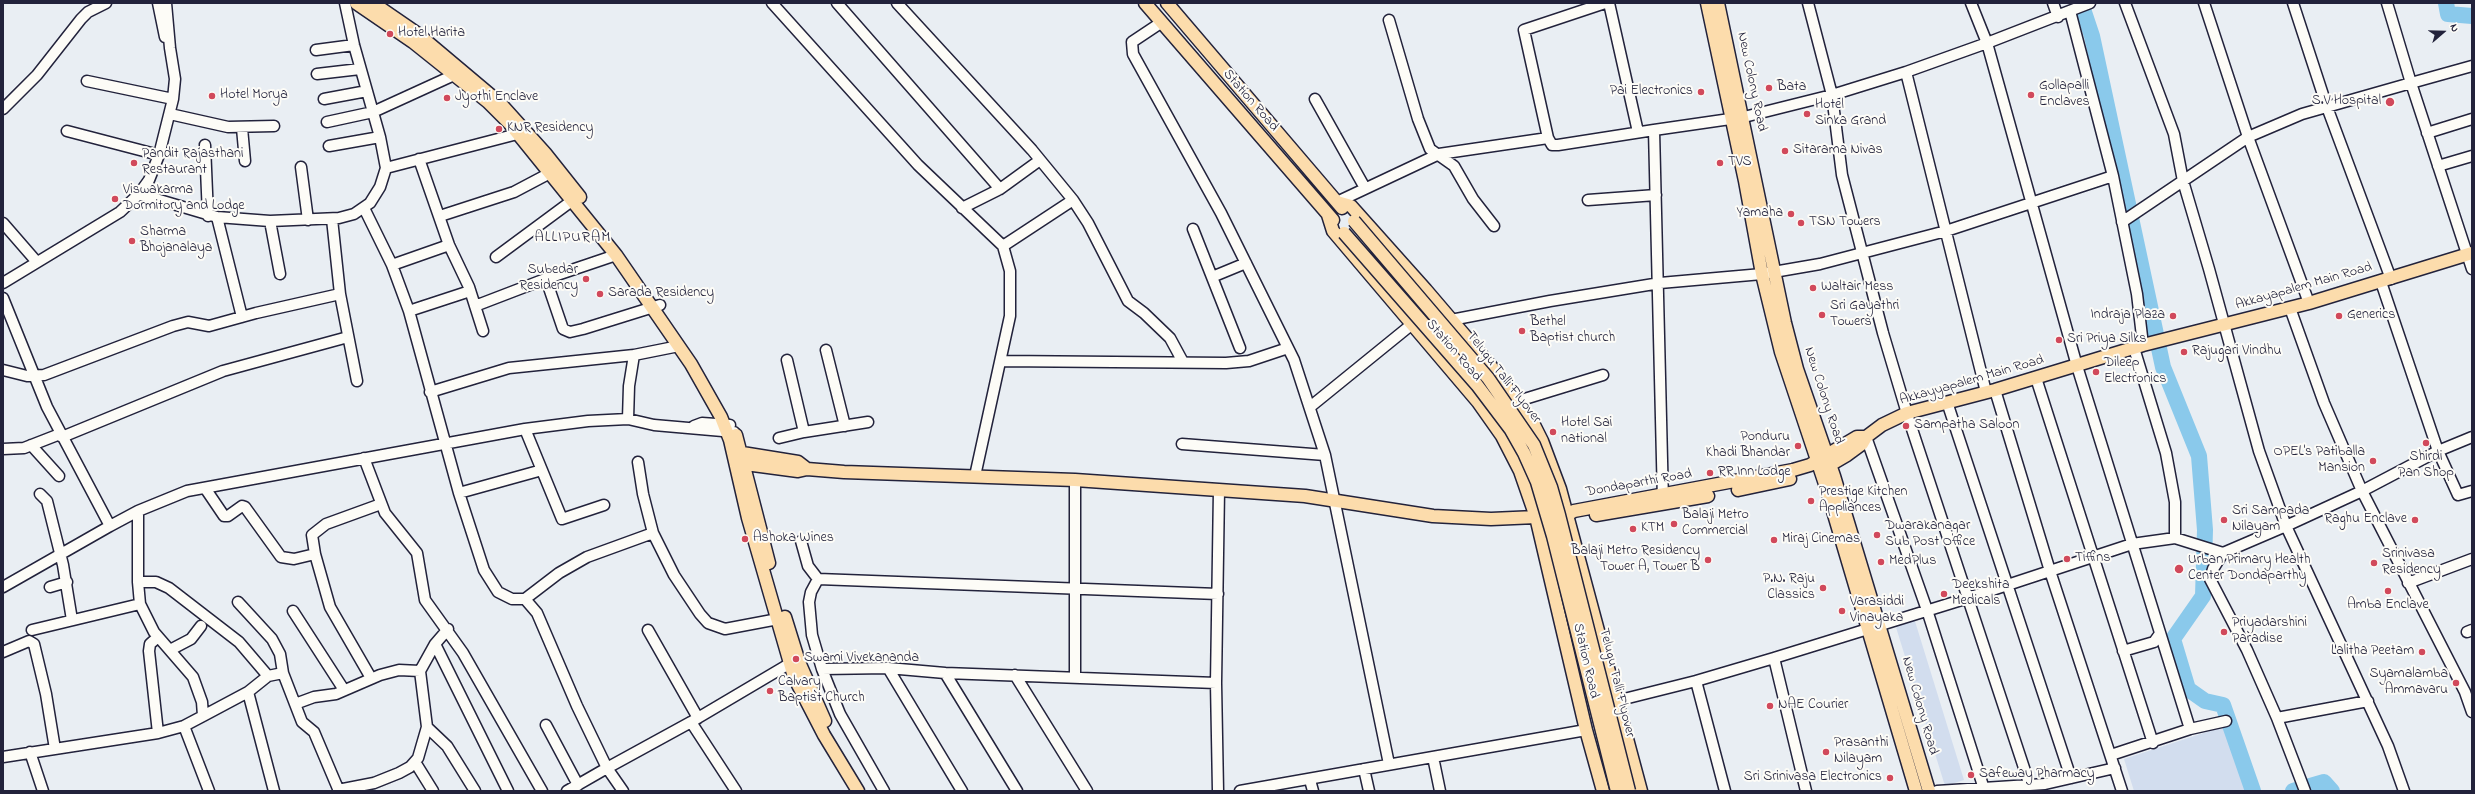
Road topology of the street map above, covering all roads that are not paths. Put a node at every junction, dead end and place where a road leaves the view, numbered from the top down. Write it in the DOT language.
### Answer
graph roads {
  1 [pos="106,3"];
  2 [pos="158,3"];
  3 [pos="166,3"];
  4 [pos="345,3"];
  5 [pos="356,3"];
  6 [pos="374,3"];
  7 [pos="772,3"];
  8 [pos="836,3"];
  9 [pos="897,3"];
  10 [pos="1145,3"];
  11 [pos="1167,3"];
  12 [pos="1605,3"];
  13 [pos="1609,3"];
  14 [pos="1707,3"];
  15 [pos="1718,3"];
  16 [pos="1808,3"];
  17 [pos="1971,3"];
  18 [pos="2053,3"];
  19 [pos="2090,3"];
  20 [pos="2125,3"];
  21 [pos="2204,3"];
  22 [pos="2293,3"];
  23 [pos="2387,3"];
  24 [pos="2074,9"];
  25 [pos="2058,17"];
  26 [pos="1389,20"];
  27 [pos="1162,22"];
  28 [pos="1987,43"];
  29 [pos="354,45"];
  30 [pos="170,48"];
  31 [pos="316,50"];
  32 [pos="2472,66"];
  33 [pos="360,69"];
  34 [pos="1906,72"];
  35 [pos="317,74"];
  36 [pos="454,76"];
  37 [pos="87,81"];
  38 [pos="2411,84"];
  39 [pos="366,91"];
  40 [pos="1832,95"];
  41 [pos="173,99"];
  42 [pos="324,99"];
  43 [pos="1315,99"];
  44 [pos="2327,107"];
  45 [pos="3,109"];
  46 [pos="373,112"];
  47 [pos="170,114"];
  48 [pos="1738,118"];
  49 [pos="2472,119"];
  50 [pos="326,122"];
  51 [pos="274,126"];
  52 [pos="242,128"];
  53 [pos="1654,130"];
  54 [pos="67,131"];
  55 [pos="1638,132"];
  56 [pos="523,133"];
  57 [pos="2427,133"];
  58 [pos="380,137"];
  59 [pos="2248,137"];
  60 [pos="1548,138"];
  61 [pos="205,145"];
  62 [pos="329,146"];
  63 [pos="1440,154"];
  64 [pos="159,155"];
  65 [pos="2472,156"];
  66 [pos="419,159"];
  67 [pos="1040,160"];
  68 [pos="245,161"];
  69 [pos="2438,166"];
  70 [pos="301,167"];
  71 [pos="386,168"];
  72 [pos="550,173"];
  73 [pos="2113,176"];
  74 [pos="2183,181"];
  75 [pos="1365,188"];
  76 [pos="1000,189"];
  77 [pos="139,194"];
  78 [pos="1656,195"];
  79 [pos="573,200"];
  80 [pos="1073,200"];
  81 [pos="1588,200"];
  82 [pos="1337,202"];
  83 [pos="2033,204"];
  84 [pos="364,208"];
  85 [pos="962,208"];
  86 [pos="1328,215"];
  87 [pos="212,216"];
  88 [pos="440,216"];
  89 [pos="332,219"];
  90 [pos="2128,219"];
  91 [pos="308,220"];
  92 [pos="270,222"];
  93 [pos="3,223"];
  94 [pos="1494,226"];
  95 [pos="1193,229"];
  96 [pos="1946,231"];
  97 [pos="449,245"];
  98 [pos="1003,246"];
  99 [pos="1862,254"];
  100 [pos="2470,254"];
  101 [pos="616,255"];
  102 [pos="496,257"];
  103 [pos="36,262"];
  104 [pos="1246,263"];
  105 [pos="392,265"];
  106 [pos="2472,269"];
  107 [pos="1775,272"];
  108 [pos="280,274"];
  109 [pos="1762,274"];
  110 [pos="1212,277"];
  111 [pos="548,278"];
  112 [pos="2386,280"];
  113 [pos="3,283"];
  114 [pos="1660,283"];
  115 [pos="470,291"];
  116 [pos="340,294"];
  117 [pos="3,298"];
  118 [pos="2309,303"];
  119 [pos="475,306"];
  120 [pos="656,306"];
  121 [pos="2290,308"];
  122 [pos="409,311"];
  123 [pos="242,317"];
  124 [pos="1451,320"];
  125 [pos="1411,325"];
  126 [pos="2225,325"];
  127 [pos="483,331"];
  128 [pos="348,337"];
  129 [pos="679,346"];
  130 [pos="2142,346"];
  131 [pos="1240,348"];
  132 [pos="1288,348"];
  133 [pos="826,350"];
  134 [pos="634,355"];
  135 [pos="787,360"];
  136 [pos="1001,361"];
  137 [pos="1183,362"];
  138 [pos="2077,366"];
  139 [pos="3,370"];
  140 [pos="1603,375"];
  141 [pos="35,377"];
  142 [pos="2036,378"];
  143 [pos="357,381"];
  144 [pos="1990,391"];
  145 [pos="430,392"];
  146 [pos="1518,401"];
  147 [pos="1947,402"];
  148 [pos="1310,407"];
  149 [pos="1907,413"];
  150 [pos="628,419"];
  151 [pos="868,422"];
  152 [pos="845,426"];
  153 [pos="525,429"];
  154 [pos="730,429"];
  155 [pos="804,432"];
  156 [pos="61,436"];
  157 [pos="1866,436"];
  158 [pos="2472,437"];
  159 [pos="779,438"];
  160 [pos="446,443"];
  161 [pos="1182,444"];
  162 [pos="31,446"];
  163 [pos="3,449"];
  164 [pos="2438,451"];
  165 [pos="1325,455"];
  166 [pos="364,458"];
  167 [pos="739,458"];
  168 [pos="638,462"];
  169 [pos="1824,463"];
  170 [pos="542,470"];
  171 [pos="59,476"];
  172 [pos="975,476"];
  173 [pos="1075,480"];
  174 [pos="205,488"];
  175 [pos="1219,490"];
  176 [pos="2362,491"];
  177 [pos="2472,491"];
  178 [pos="458,493"];
  179 [pos="40,494"];
  180 [pos="1663,499"];
  181 [pos="1335,500"];
  182 [pos="381,504"];
  183 [pos="604,505"];
  184 [pos="138,511"];
  185 [pos="1567,515"];
  186 [pos="1536,517"];
  187 [pos="110,526"];
  188 [pos="2286,526"];
  189 [pos="653,533"];
  190 [pos="2175,538"];
  191 [pos="801,541"];
  192 [pos="2132,544"];
  193 [pos="2224,553"];
  194 [pos="60,554"];
  195 [pos="315,554"];
  196 [pos="2093,557"];
  197 [pos="2472,559"];
  198 [pos="2050,570"];
  199 [pos="818,579"];
  200 [pos="67,582"];
  201 [pos="138,582"];
  202 [pos="2408,583"];
  203 [pos="2008,584"];
  204 [pos="3,587"];
  205 [pos="50,587"];
  206 [pos="1075,588"];
  207 [pos="1218,594"];
  208 [pos="1968,598"];
  209 [pos="525,599"];
  210 [pos="238,602"];
  211 [pos="140,604"];
  212 [pos="1927,610"];
  213 [pos="293,611"];
  214 [pos="778,619"];
  215 [pos="72,620"];
  216 [pos="1880,624"];
  217 [pos="201,626"];
  218 [pos="1867,628"];
  219 [pos="448,629"];
  220 [pos="32,630"];
  221 [pos="648,630"];
  222 [pos="2160,635"];
  223 [pos="158,637"];
  224 [pos="435,644"];
  225 [pos="170,650"];
  226 [pos="2124,651"];
  227 [pos="3,652"];
  228 [pos="1774,658"];
  229 [pos="789,664"];
  230 [pos="888,668"];
  231 [pos="822,669"];
  232 [pos="420,671"];
  233 [pos="283,673"];
  234 [pos="945,673"];
  235 [pos="1015,675"];
  236 [pos="268,676"];
  237 [pos="1075,677"];
  238 [pos="371,678"];
  239 [pos="1696,681"];
  240 [pos="1216,683"];
  241 [pos="344,690"];
  242 [pos="2468,691"];
  243 [pos="248,692"];
  244 [pos="1616,701"];
  245 [pos="2368,701"];
  246 [pos="295,704"];
  247 [pos="2472,712"];
  248 [pos="203,716"];
  249 [pos="2277,718"];
  250 [pos="695,720"];
  251 [pos="2226,721"];
  252 [pos="546,725"];
  253 [pos="184,726"];
  254 [pos="427,727"];
  255 [pos="2190,729"];
  256 [pos="1586,730"];
  257 [pos="158,733"];
  258 [pos="2153,743"];
  259 [pos="55,748"];
  260 [pos="30,752"];
  261 [pos="2111,755"];
  262 [pos="3,757"];
  263 [pos="1432,757"];
  264 [pos="414,762"];
  265 [pos="1389,764"];
  266 [pos="607,768"];
  267 [pos="2115,768"];
  268 [pos="1364,769"];
  269 [pos="2071,778"];
  270 [pos="1310,780"];
  271 [pos="578,785"];
  272 [pos="2030,786"];
  273 [pos="2046,788"];
  274 [pos="1261,789"];
  275 [pos="1984,789"];
  276 [pos="338,790"];
  277 [pos="44,791"];
  278 [pos="209,791"];
  279 [pos="274,791"];
  280 [pos="433,791"];
  281 [pos="475,791"];
  282 [pos="508,791"];
  283 [pos="542,791"];
  284 [pos="567,791"];
  285 [pos="623,791"];
  286 [pos="736,791"];
  287 [pos="858,791"];
  288 [pos="867,791"];
  289 [pos="884,791"];
  290 [pos="962,791"];
  291 [pos="1016,791"];
  292 [pos="1087,791"];
  293 [pos="1218,791"];
  294 [pos="1240,791"];
  295 [pos="1313,791"];
  296 [pos="1369,791"];
  297 [pos="1440,791"];
  298 [pos="1603,791"];
  299 [pos="1617,791"];
  300 [pos="1629,791"];
  301 [pos="1641,791"];
  302 [pos="1725,791"];
  303 [pos="1806,791"];
  304 [pos="1916,791"];
  305 [pos="1929,791"];
  306 [pos="1937,791"];
  307 [pos="2122,791"];
  308 [pos="2305,791"];
  309 [pos="2404,791"];
  1 -- 45 [label="street"];
  2 -- 30 [label="street"];
  3 -- 30 [label="street"];
  4 -- 29 [label="street"];
  5 -- 36 [label="main road"];
  6 -- 56 [label="main road"];
  7 -- 85 [label="street"];
  8 -- 76 [label="street"];
  9 -- 67 [label="street"];
  10 -- 27 [label="main road, Station Road"];
  11 -- 82 [label="main road, Station Road"];
  12 -- 60 [label="street"];
  13 -- 55 [label="street"];
  14 -- 48 [label="main road, New Colony Road"];
  15 -- 48 [label="main road, New Colony Road"];
  16 -- 40 [label="street"];
  17 -- 28 [label="street"];
  18 -- 25 [label="street"];
  19 -- 24 [label="street"];
  20 -- 74 [label="street"];
  21 -- 59 [label="street"];
  22 -- 44 [label="street"];
  23 -- 38 [label="street"];
  24 -- 25 [label="street"];
  24 -- 73 [label="street"];
  25 -- 28 [label="street"];
  26 -- 63 [label="street"];
  27 -- 86 [label="main road, Station Road"];
  27 -- 104 [label="street"];
  28 -- 34 [label="street"];
  28 -- 83 [label="street"];
  29 -- 31 [label="street"];
  29 -- 33 [label="street"];
  30 -- 41 [label="street"];
  32 -- 38 [label="street"];
  33 -- 35 [label="street"];
  33 -- 39 [label="street"];
  34 -- 40 [label="street"];
  34 -- 96 [label="street"];
  36 -- 46 [label="street"];
  36 -- 56 [label="main road"];
  37 -- 41 [label="street"];
  38 -- 44 [label="street"];
  38 -- 57 [label="street"];
  39 -- 42 [label="street"];
  39 -- 46 [label="street"];
  40 -- 48 [label="street"];
  40 -- 99 [label="street"];
  41 -- 47 [label="street"];
  43 -- 75 [label="street"];
  44 -- 59 [label="street"];
  44 -- 112 [label="street"];
  46 -- 50 [label="street"];
  46 -- 58 [label="street"];
  47 -- 52 [label="street"];
  47 -- 64 [label="street"];
  48 -- 53 [label="street"];
  48 -- 107 [label="main road, New Colony Road"];
  48 -- 109 [label="main road, New Colony Road"];
  49 -- 57 [label="street"];
  51 -- 52 [label="street"];
  52 -- 68 [label="street"];
  53 -- 55 [label="street"];
  53 -- 78 [label="street"];
  54 -- 64 [label="street"];
  55 -- 60 [label="street"];
  56 -- 66 [label="street"];
  56 -- 72 [label="main road"];
  56 -- 120 [label="main road"];
  57 -- 69 [label="street"];
  58 -- 62 [label="street"];
  58 -- 71 [label="street"];
  59 -- 74 [label="street"];
  59 -- 118 [label="street"];
  60 -- 63 [label="street"];
  61 -- 87 [label="street"];
  63 -- 75 [label="street"];
  63 -- 94 [label="street"];
  64 -- 77 [label="street"];
  65 -- 69 [label="street"];
  66 -- 71 [label="street"];
  66 -- 88 [label="street"];
  67 -- 76 [label="street"];
  67 -- 80 [label="street"];
  69 -- 100 [label="street"];
  70 -- 91 [label="street"];
  71 -- 84 [label="street"];
  72 -- 79 [label="main road"];
  72 -- 88 [label="street"];
  73 -- 83 [label="street"];
  73 -- 90 [label="street"];
  74 -- 90 [label="street"];
  74 -- 126 [label="street"];
  75 -- 82 [label="street"];
  76 -- 85 [label="street"];
  77 -- 87 [label="street"];
  77 -- 103 [label="street"];
  78 -- 81 [label="street"];
  78 -- 114 [label="street"];
  79 -- 101 [label="main road"];
  79 -- 102 [label="street"];
  80 -- 98 [label="street"];
  80 -- 137 [label="street"];
  82 -- 124 [label="main road"];
  82 -- 300 [label="main road, Telugu Talli Flyover, bridge"];
  83 -- 96 [label="street"];
  83 -- 138 [label="street"];
  84 -- 89 [label="street"];
  84 -- 105 [label="street"];
  85 -- 98 [label="street"];
  86 -- 125 [label="main road, Station Road"];
  86 -- 299 [label="main road, Telugu Talli Flyover, bridge"];
  87 -- 92 [label="street"];
  87 -- 123 [label="street"];
  88 -- 97 [label="street"];
  89 -- 91 [label="street"];
  89 -- 116 [label="street"];
  90 -- 130 [label="street"];
  91 -- 92 [label="street"];
  92 -- 108 [label="street"];
  93 -- 103 [label="street"];
  95 -- 110 [label="street"];
  96 -- 99 [label="street"];
  96 -- 144 [label="street"];
  97 -- 105 [label="street"];
  97 -- 115 [label="street"];
  98 -- 136 [label="street"];
  99 -- 107 [label="street"];
  99 -- 149 [label="street"];
  100 -- 106 [label="street"];
  100 -- 112 [label="main road, Akkayapalem Main Road"];
  101 -- 111 [label="street"];
  101 -- 120 [label="main road"];
  103 -- 113 [label="street"];
  104 -- 110 [label="street"];
  104 -- 132 [label="street"];
  105 -- 122 [label="street"];
  107 -- 109 [label="street"];
  107 -- 169 [label="main road, New Colony Road"];
  109 -- 114 [label="street"];
  109 -- 169 [label="main road, New Colony Road"];
  110 -- 131 [label="street"];
  111 -- 119 [label="street"];
  111 -- 120 [label="street"];
  112 -- 118 [label="main road, Akkayapalem Main Road"];
  112 -- 164 [label="street"];
  114 -- 124 [label="street"];
  114 -- 180 [label="street"];
  115 -- 119 [label="street"];
  115 -- 122 [label="street"];
  116 -- 123 [label="street"];
  116 -- 128 [label="street"];
  117 -- 141 [label="street"];
  118 -- 121 [label="main road, Akkayapalem Main Road"];
  119 -- 127 [label="street"];
  120 -- 129 [label="main road"];
  120 -- 154 [label="main road"];
  121 -- 126 [label="main road, Akkayapalem Main Road"];
  121 -- 176 [label="street"];
  122 -- 145 [label="street"];
  123 -- 141 [label="street"];
  124 -- 146 [label="main road"];
  125 -- 148 [label="street"];
  125 -- 186 [label="main road, Station Road"];
  126 -- 130 [label="main road, Akkayapalem Main Road"];
  126 -- 188 [label="street"];
  128 -- 143 [label="street"];
  128 -- 156 [label="street"];
  129 -- 134 [label="street"];
  129 -- 154 [label="main road"];
  130 -- 138 [label="main road, Akkayyapalem Main Road"];
  130 -- 190 [label="street"];
  132 -- 137 [label="street"];
  132 -- 148 [label="street"];
  133 -- 152 [label="street"];
  134 -- 145 [label="street"];
  134 -- 150 [label="street"];
  135 -- 155 [label="street"];
  136 -- 137 [label="street"];
  136 -- 172 [label="street"];
  138 -- 142 [label="main road, Akkayyapalem Main Road"];
  138 -- 192 [label="street"];
  139 -- 141 [label="street"];
  140 -- 146 [label="street"];
  141 -- 156 [label="street"];
  142 -- 144 [label="main road, Akkayyapalem Main Road"];
  142 -- 196 [label="street"];
  144 -- 147 [label="main road, Akkayyapalem Main Road"];
  144 -- 198 [label="street"];
  145 -- 160 [label="street"];
  146 -- 185 [label="main road"];
  147 -- 149 [label="main road, Akkayyapalem Main Road"];
  147 -- 203 [label="street"];
  148 -- 165 [label="street"];
  149 -- 157 [label="main road, Akkayyapalem Main Road"];
  149 -- 208 [label="street"];
  150 -- 153 [label="street"];
  150 -- 154 [label="street"];
  151 -- 152 [label="street"];
  152 -- 155 [label="street"];
  153 -- 160 [label="street"];
  153 -- 170 [label="street"];
  154 -- 167 [label="main road"];
  155 -- 159 [label="street"];
  156 -- 162 [label="street"];
  156 -- 187 [label="street"];
  157 -- 169 [label="main road, Akkayyapalem Main Road"];
  157 -- 212 [label="street"];
  158 -- 164 [label="street"];
  160 -- 166 [label="street"];
  160 -- 178 [label="street"];
  161 -- 165 [label="street"];
  162 -- 163 [label="street"];
  162 -- 171 [label="street"];
  164 -- 176 [label="street"];
  164 -- 177 [label="street"];
  165 -- 181 [label="street"];
  166 -- 174 [label="street"];
  166 -- 182 [label="street"];
  167 -- 172 [label="main road"];
  167 -- 214 [label="main road"];
  167 -- 288 [label="main road"];
  168 -- 189 [label="street"];
  169 -- 180 [label="main road, Dondaparthi Road"];
  169 -- 216 [label="main road, New Colony Road"];
  169 -- 218 [label="main road, New Colony Road"];
  170 -- 178 [label="street"];
  170 -- 183 [label="street"];
  172 -- 173 [label="main road"];
  173 -- 175 [label="main road"];
  173 -- 206 [label="street"];
  174 -- 184 [label="street"];
  174 -- 195 [label="street"];
  175 -- 181 [label="main road"];
  175 -- 207 [label="street"];
  176 -- 188 [label="street"];
  176 -- 202 [label="street"];
  178 -- 209 [label="street"];
  179 -- 194 [label="street"];
  180 -- 185 [label="main road, Dondaparthi Road"];
  181 -- 186 [label="main road"];
  181 -- 265 [label="street"];
  182 -- 195 [label="street"];
  182 -- 219 [label="street"];
  184 -- 187 [label="street"];
  184 -- 201 [label="street"];
  185 -- 186 [label="street, Dondaparthi Road"];
  185 -- 244 [label="main road"];
  186 -- 256 [label="main road, Station Road"];
  187 -- 194 [label="street"];
  188 -- 193 [label="street"];
  188 -- 245 [label="street"];
  189 -- 209 [label="street"];
  189 -- 214 [label="street"];
  190 -- 192 [label="street"];
  190 -- 193 [label="street"];
  191 -- 199 [label="street"];
  192 -- 196 [label="street"];
  192 -- 222 [label="street"];
  193 -- 249 [label="street"];
  194 -- 200 [label="street"];
  194 -- 204 [label="street"];
  195 -- 238 [label="street"];
  196 -- 198 [label="street"];
  196 -- 226 [label="street"];
  197 -- 202 [label="street"];
  198 -- 203 [label="street"];
  198 -- 261 [label="street"];
  199 -- 206 [label="street"];
  199 -- 231 [label="street"];
  200 -- 205 [label="street"];
  200 -- 215 [label="street"];
  201 -- 211 [label="street"];
  201 -- 236 [label="street"];
  202 -- 242 [label="street"];
  203 -- 208 [label="street"];
  203 -- 269 [label="street"];
  206 -- 207 [label="street"];
  206 -- 237 [label="street"];
  207 -- 240 [label="street"];
  208 -- 212 [label="street"];
  208 -- 272 [label="street"];
  209 -- 266 [label="street"];
  210 -- 233 [label="street"];
  211 -- 215 [label="street"];
  211 -- 223 [label="street"];
  212 -- 216 [label="street"];
  212 -- 275 [label="street"];
  213 -- 241 [label="street"];
  214 -- 229 [label="main road"];
  215 -- 220 [label="street"];
  216 -- 218 [label="street"];
  216 -- 305 [label="main road, New Colony Road"];
  217 -- 225 [label="street"];
  218 -- 228 [label="street"];
  218 -- 304 [label="main road, New Colony Road"];
  219 -- 224 [label="street"];
  219 -- 283 [label="street"];
  221 -- 250 [label="street"];
  222 -- 226 [label="street"];
  222 -- 255 [label="street"];
  223 -- 225 [label="street"];
  223 -- 257 [label="street"];
  224 -- 232 [label="street"];
  224 -- 282 [label="street"];
  225 -- 248 [label="street"];
  226 -- 258 [label="street"];
  227 -- 259 [label="street"];
  228 -- 239 [label="street"];
  228 -- 303 [label="street"];
  229 -- 250 [label="street"];
  229 -- 287 [label="main road"];
  230 -- 231 [label="street"];
  230 -- 234 [label="street"];
  230 -- 290 [label="street"];
  231 -- 289 [label="street"];
  232 -- 238 [label="street"];
  232 -- 254 [label="street"];
  233 -- 236 [label="street"];
  233 -- 246 [label="street"];
  234 -- 235 [label="street"];
  234 -- 291 [label="street"];
  235 -- 237 [label="street"];
  235 -- 292 [label="street"];
  236 -- 243 [label="street"];
  237 -- 240 [label="street"];
  238 -- 241 [label="street"];
  239 -- 244 [label="street"];
  239 -- 302 [label="street"];
  240 -- 293 [label="street"];
  241 -- 246 [label="street"];
  242 -- 247 [label="street"];
  243 -- 248 [label="street"];
  243 -- 279 [label="street"];
  244 -- 301 [label="main road"];
  245 -- 249 [label="street"];
  245 -- 309 [label="street"];
  246 -- 276 [label="street"];
  248 -- 253 [label="street"];
  249 -- 308 [label="street"];
  250 -- 266 [label="street"];
  250 -- 286 [label="street"];
  251 -- 255 [label="street"];
  252 -- 271 [label="street"];
  253 -- 257 [label="street"];
  253 -- 278 [label="street"];
  254 -- 264 [label="street"];
  254 -- 281 [label="street"];
  255 -- 258 [label="street"];
  256 -- 263 [label="street"];
  256 -- 298 [label="main road, Station Road"];
  257 -- 259 [label="street"];
  258 -- 261 [label="street"];
  259 -- 260 [label="street"];
  260 -- 262 [label="street"];
  260 -- 277 [label="street"];
  261 -- 267 [label="street"];
  263 -- 265 [label="street"];
  263 -- 297 [label="street"];
  264 -- 276 [label="street"];
  264 -- 280 [label="street"];
  265 -- 268 [label="street"];
  266 -- 271 [label="street"];
  266 -- 285 [label="street"];
  267 -- 269 [label="street"];
  267 -- 307 [label="street"];
  268 -- 270 [label="street"];
  268 -- 296 [label="street"];
  269 -- 273 [label="street"];
  270 -- 274 [label="street"];
  270 -- 295 [label="street"];
  271 -- 284 [label="street"];
  272 -- 273 [label="street"];
  272 -- 275 [label="street"];
  274 -- 294 [label="street"];
  275 -- 306 [label="street"];
}
